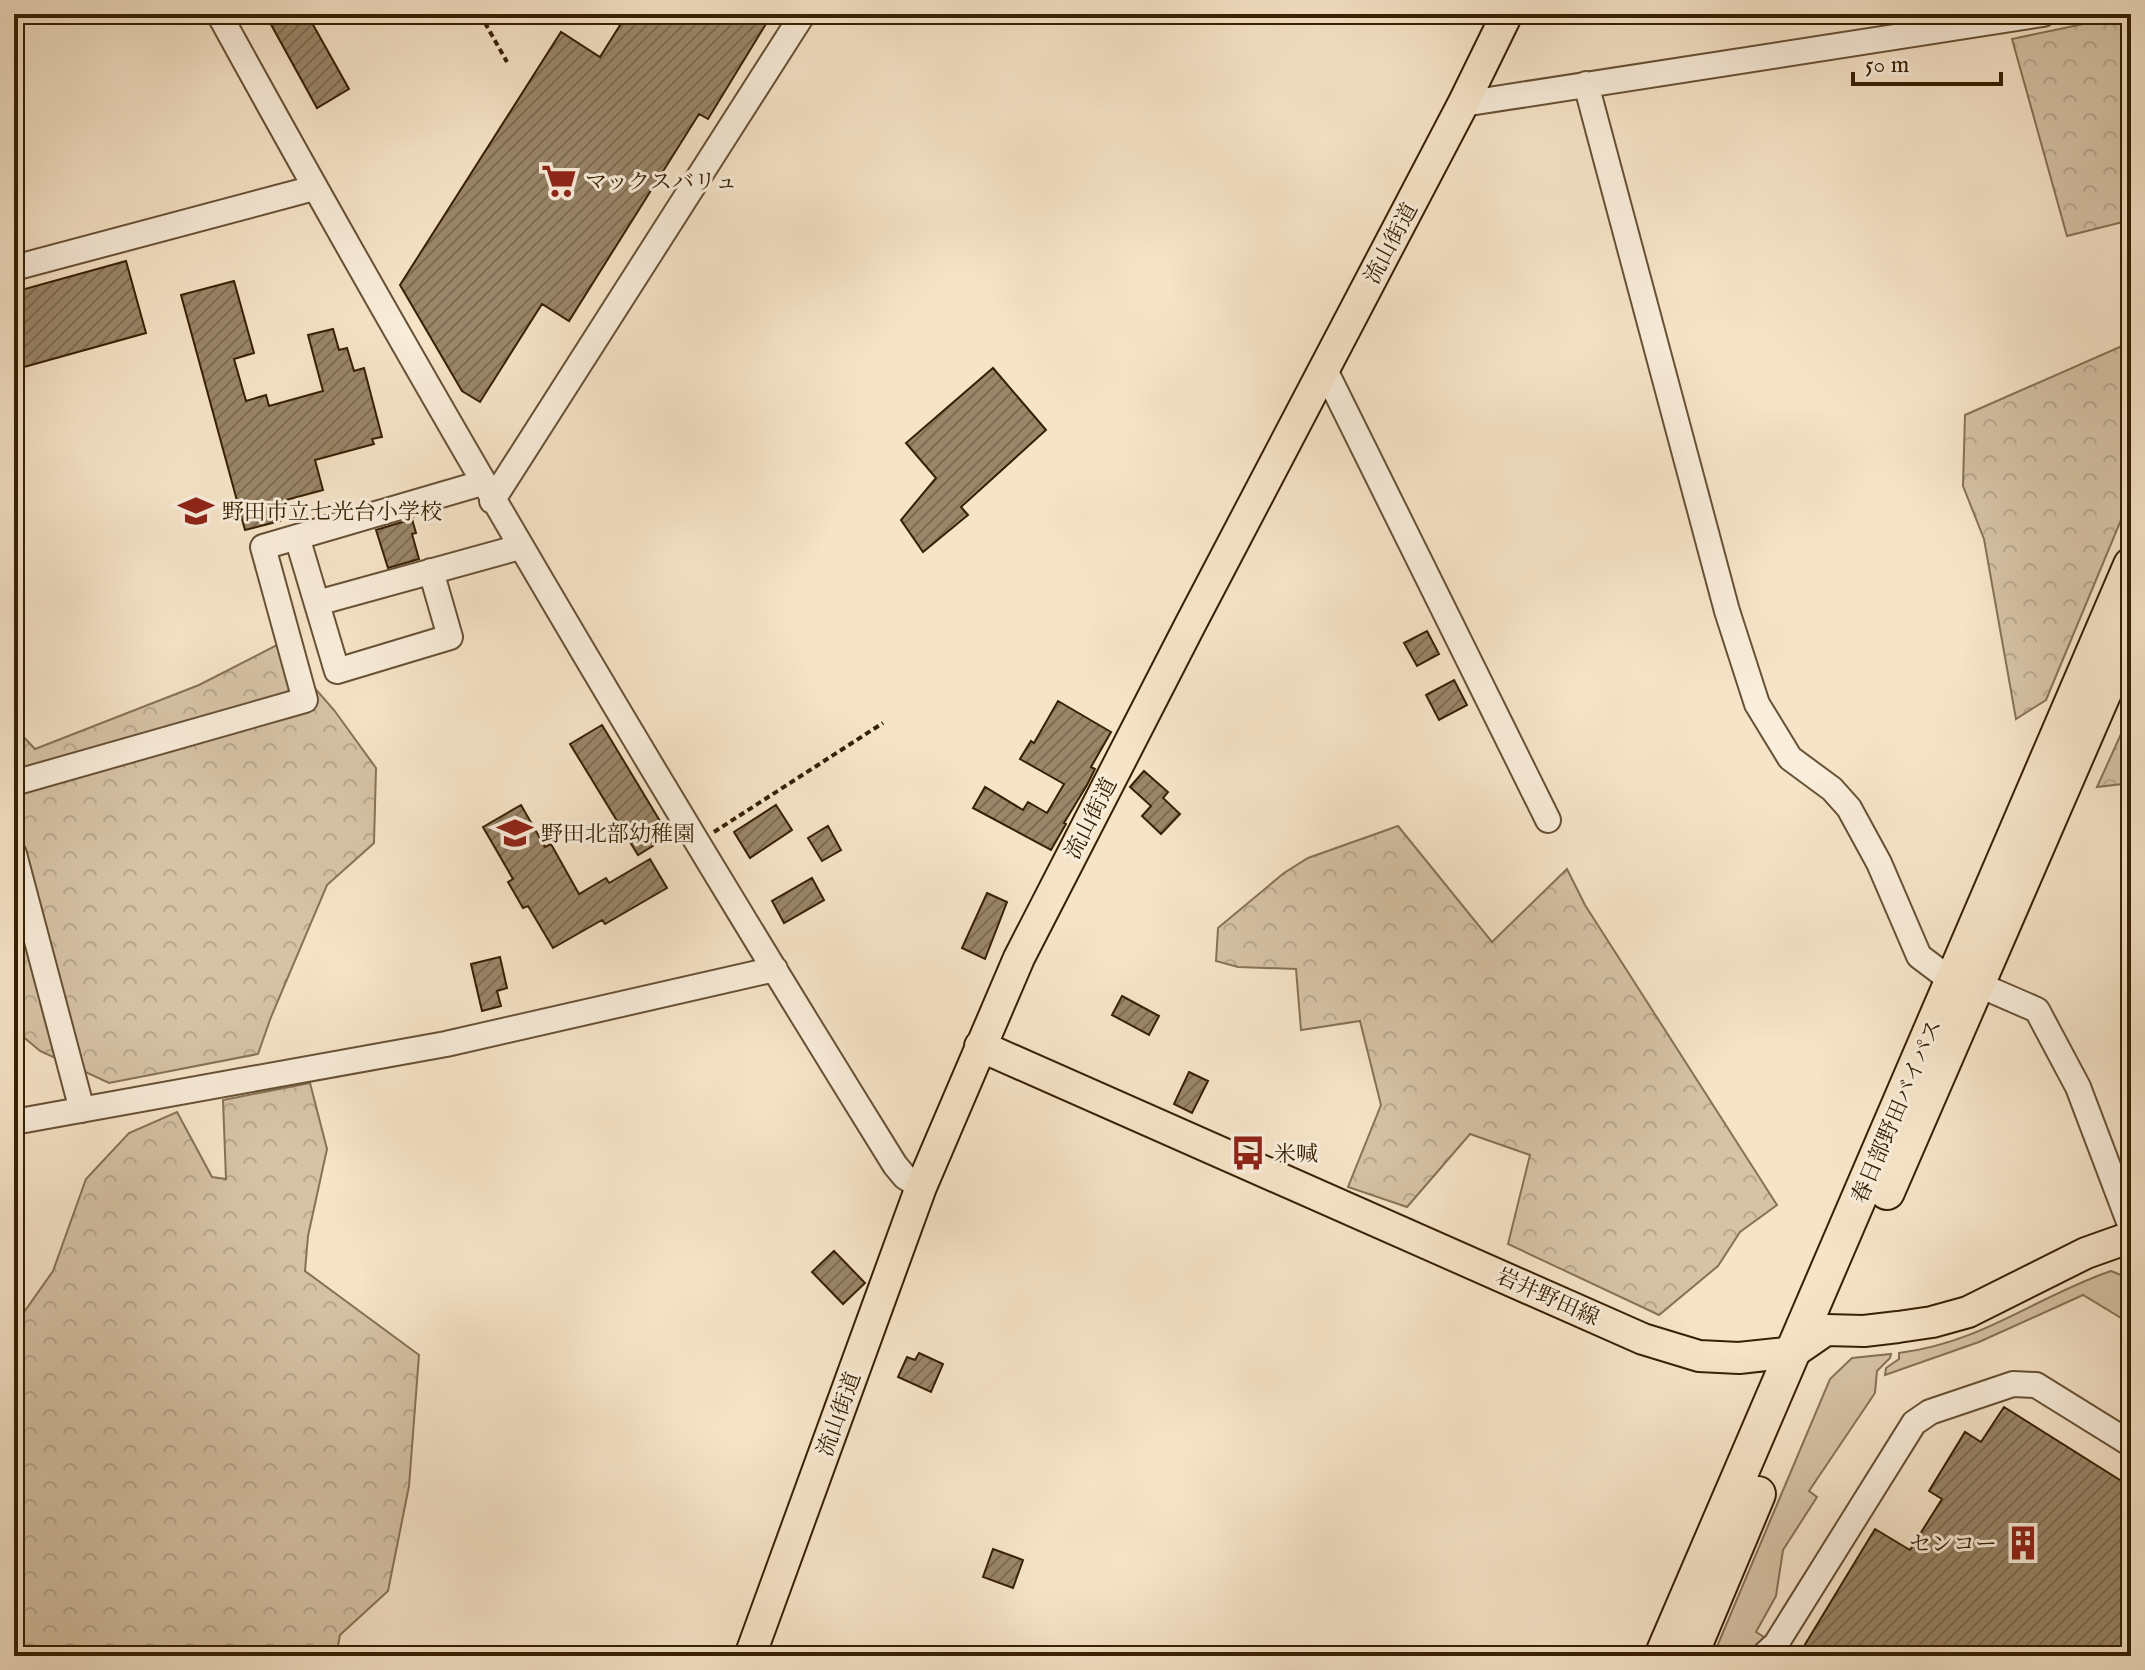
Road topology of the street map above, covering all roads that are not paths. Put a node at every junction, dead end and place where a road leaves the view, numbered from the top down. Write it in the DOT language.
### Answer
graph roads {
  1 [pos="219,14"];
  2 [pos="803,14"];
  3 [pos="1507,14"];
  4 [pos="2043,14"];
  5 [pos="1586,84"];
  6 [pos="1463,104"];
  7 [pos="314,188"];
  8 [pos="14,268"];
  9 [pos="1324,368"];
  10 [pos="487,492"];
  11 [pos="297,537"];
  12 [pos="520,547"];
  13 [pos="2131,565"];
  14 [pos="431,571"];
  15 [pos="317,603"];
  16 [pos="2131,630"];
  17 [pos="14,783"];
  18 [pos="1548,820"];
  19 [pos="14,854"];
  20 [pos="775,969"];
  21 [pos="1964,982"];
  22 [pos="980,1046"];
  23 [pos="82,1110"];
  24 [pos="14,1122"];
  25 [pos="921,1187"];
  26 [pos="2131,1227"];
  27 [pos="2131,1237"];
  28 [pos="1826,1330"];
  29 [pos="1794,1352"];
  30 [pos="2131,1444"];
  31 [pos="1770,1652"];
  32 [pos="750,1656"];
  33 [pos="1662,1656"];
  34 [pos="1690,1656"];
  1 -- 7 [label="street"];
  2 -- 10 [label="street"];
  3 -- 6 [label="main road, 流山街道"];
  4 -- 5 [label="street"];
  5 -- 6 [label="street"];
  5 -- 21 [label="street"];
  6 -- 9 [label="main road, 流山街道"];
  7 -- 8 [label="street"];
  7 -- 10 [label="street"];
  9 -- 18 [label="street"];
  9 -- 22 [label="main road, 流山街道"];
  10 -- 11 [label="street"];
  10 -- 12 [label="street"];
  11 -- 15 [label="street"];
  11 -- 17 [label="street"];
  12 -- 14 [label="street"];
  12 -- 20 [label="street"];
  13 -- 21 [label="highway, 春日部野田バイパス"];
  14 -- 15 [label="street"];
  14 -- 15 [label="street"];
  16 -- 21 [label="highway, 春日部野田バイパス"];
  19 -- 23 [label="street"];
  20 -- 23 [label="street"];
  20 -- 25 [label="street"];
  21 -- 26 [label="street"];
  21 -- 28 [label="highway, 春日部野田バイパス"];
  21 -- 29 [label="highway, 春日部野田バイパス"];
  22 -- 25 [label="main road, 流山街道"];
  22 -- 29 [label="main road, 岩井野田線"];
  23 -- 24 [label="street"];
  25 -- 32 [label="main road, 流山街道"];
  27 -- 28 [label="main road"];
  28 -- 29 [label="main road, 岩井野田線"];
  28 -- 34 [label="highway, 春日部野田バイパス"];
  29 -- 33 [label="highway, 春日部野田バイパス"];
  30 -- 31 [label="street"];
}
